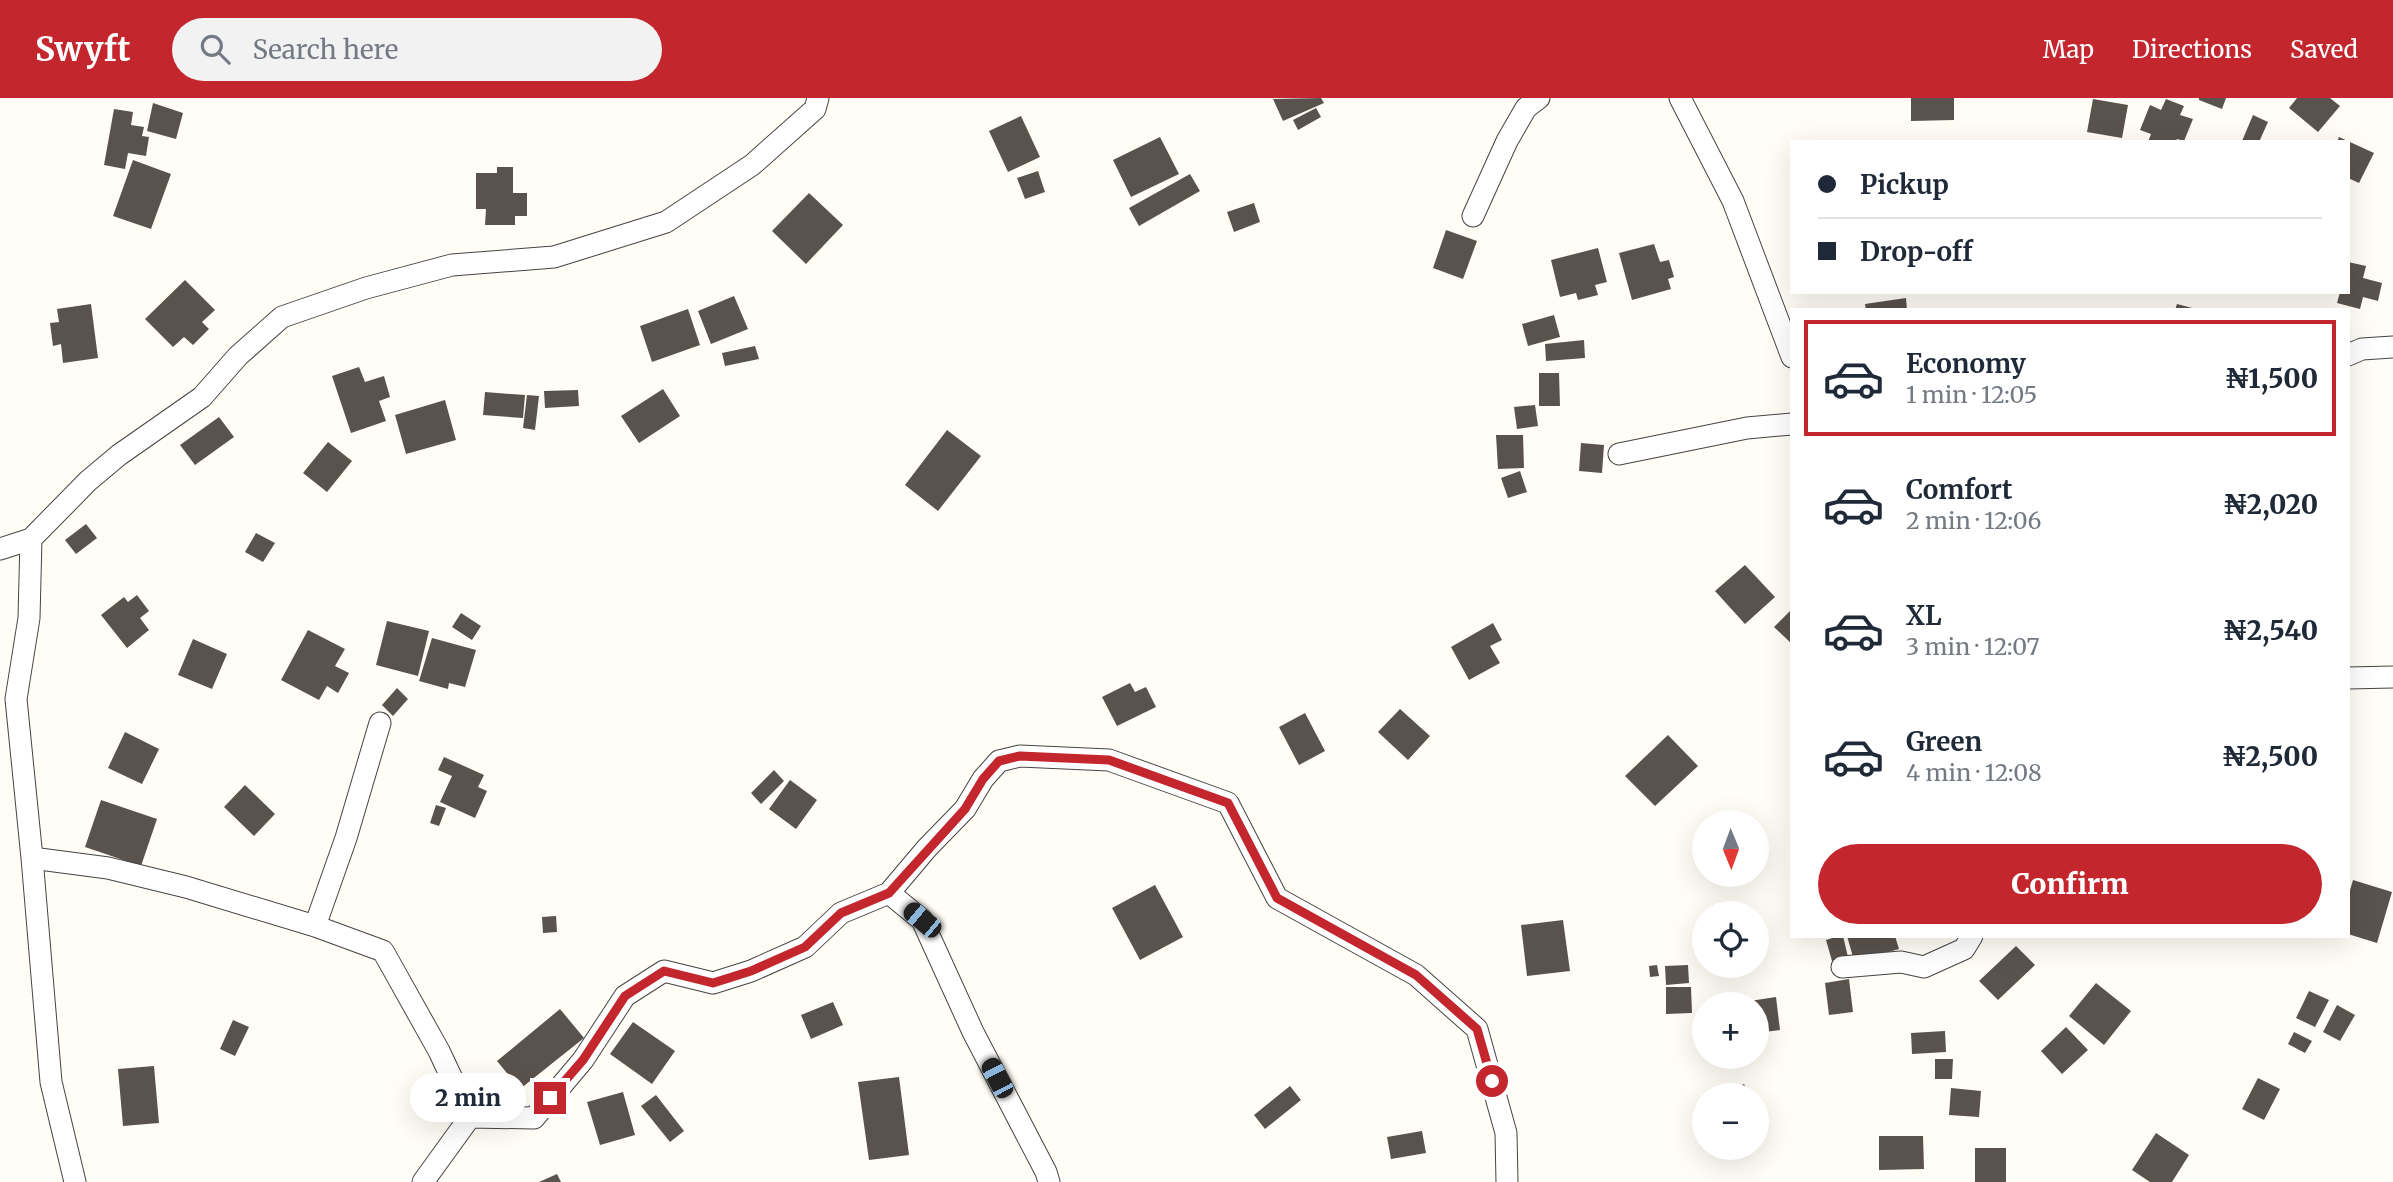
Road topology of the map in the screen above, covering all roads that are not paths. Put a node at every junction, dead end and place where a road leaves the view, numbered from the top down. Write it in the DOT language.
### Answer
graph roads {
  1 [pos="818,98"];
  2 [pos="1539,98"];
  3 [pos="1681,98"];
  4 [pos="1473,216"];
  5 [pos="2393,347"];
  6 [pos="1790,351"];
  7 [pos="2350,354"];
  8 [pos="1790,424"];
  9 [pos="1619,454"];
  10 [pos="31,539"];
  11 [pos="0,549"];
  12 [pos="2393,677"];
  13 [pos="2350,678"];
  14 [pos="380,723"];
  15 [pos="32,858"];
  16 [pos="889,893"];
  17 [pos="315,926"];
  18 [pos="1971,938"];
  19 [pos="1842,967"];
  20 [pos="470,1117"];
  21 [pos="75,1182"];
  22 [pos="423,1182"];
  23 [pos="1049,1182"];
  24 [pos="1507,1182"];
  1 -- 10 [label="street"];
  2 -- 4 [label="street"];
  3 -- 6 [label="street"];
  5 -- 7 [label="street"];
  8 -- 9 [label="street"];
  10 -- 11 [label="street"];
  10 -- 15 [label="street"];
  12 -- 13 [label="street"];
  14 -- 17 [label="street"];
  15 -- 17 [label="street"];
  15 -- 21 [label="street"];
  16 -- 20 [label="street"];
  16 -- 23 [label="street"];
  16 -- 24 [label="street"];
  17 -- 20 [label="street"];
  18 -- 19 [label="street"];
  20 -- 22 [label="street"];
}
